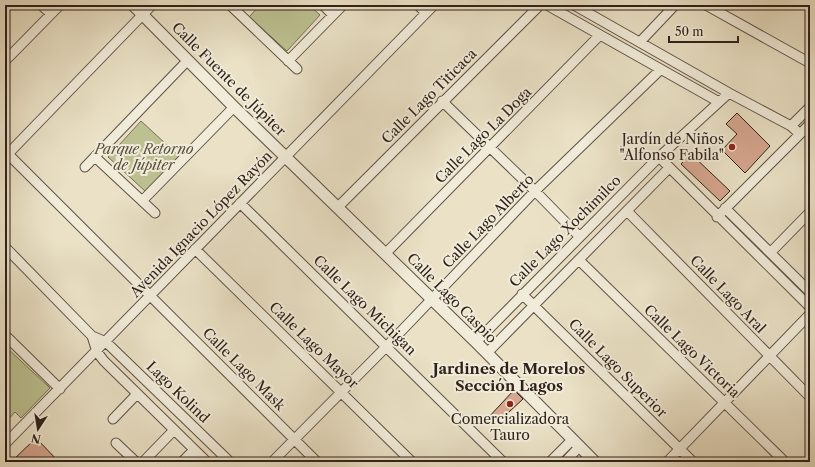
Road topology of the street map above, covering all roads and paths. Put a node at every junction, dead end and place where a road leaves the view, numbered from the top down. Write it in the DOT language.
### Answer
graph roads {
  1 [pos="41,5"];
  2 [pos="60,5"];
  3 [pos="133,5"];
  4 [pos="152,5"];
  5 [pos="230,5"];
  6 [pos="323,5"];
  7 [pos="343,5"];
  8 [pos="418,5"];
  9 [pos="434,5"];
  10 [pos="540,5"];
  11 [pos="547,5"];
  12 [pos="574,5"];
  13 [pos="675,5"];
  14 [pos="706,5"];
  15 [pos="426,13"];
  16 [pos="51,14"];
  17 [pos="142,14"];
  18 [pos="333,15"];
  19 [pos="593,16"];
  20 [pos="585,27"];
  21 [pos="599,36"];
  22 [pos="640,42"];
  23 [pos="5,60"];
  24 [pos="188,60"];
  25 [pos="288,61"];
  26 [pos="810,63"];
  27 [pos="297,69"];
  28 [pos="660,70"];
  29 [pos="729,93"];
  30 [pos="442,101"];
  31 [pos="719,102"];
  32 [pos="234,107"];
  33 [pos="810,107"];
  34 [pos="810,124"];
  35 [pos="791,126"];
  36 [pos="799,133"];
  37 [pos="490,148"];
  38 [pos="7,155"];
  39 [pos="95,157"];
  40 [pos="286,157"];
  41 [pos="659,157"];
  42 [pos="85,167"];
  43 [pos="669,168"];
  44 [pos="535,191"];
  45 [pos="142,201"];
  46 [pos="240,203"];
  47 [pos="338,207"];
  48 [pos="725,208"];
  49 [pos="627,211"];
  50 [pos="810,212"];
  51 [pos="155,213"];
  52 [pos="717,216"];
  53 [pos="578,236"];
  54 [pos="5,247"];
  55 [pos="196,249"];
  56 [pos="771,252"];
  57 [pos="386,253"];
  58 [pos="579,260"];
  59 [pos="810,292"];
  60 [pos="522,294"];
  61 [pos="150,296"];
  62 [pos="432,299"];
  63 [pos="534,305"];
  64 [pos="810,307"];
  65 [pos="810,314"];
  66 [pos="5,335"];
  67 [pos="92,336"];
  68 [pos="106,342"];
  69 [pos="476,342"];
  70 [pos="387,346"];
  71 [pos="97,352"];
  72 [pos="487,353"];
  73 [pos="769,356"];
  74 [pos="60,389"];
  75 [pos="342,392"];
  76 [pos="138,394"];
  77 [pos="810,396"];
  78 [pos="725,403"];
  79 [pos="113,419"];
  80 [pos="174,430"];
  81 [pos="294,439"];
  82 [pos="116,443"];
  83 [pos="576,443"];
  84 [pos="5,444"];
  85 [pos="680,449"];
  86 [pos="194,450"];
  87 [pos="136,462"];
  88 [pos="143,462"];
  89 [pos="182,462"];
  90 [pos="207,462"];
  91 [pos="230,462"];
  92 [pos="272,462"];
  93 [pos="318,462"];
  94 [pos="412,462"];
  95 [pos="503,462"];
  96 [pos="550,462"];
  97 [pos="565,462"];
  98 [pos="596,462"];
  99 [pos="667,462"];
  100 [pos="693,462"];
  101 [pos="785,462"];
  1 -- 16 [label="street"];
  2 -- 16 [label="street"];
  3 -- 17 [label="street, Calle Fuente de Júpiter"];
  4 -- 17 [label="street"];
  5 -- 25 [label="street"];
  6 -- 18 [label="street"];
  7 -- 18 [label="street"];
  8 -- 15 [label="street"];
  9 -- 15 [label="street, Avenida Ignacio López Rayón"];
  10 -- 30 [label="street, Calle Lago Titicaca"];
  11 -- 20 [label="street"];
  12 -- 19 [label="street"];
  13 -- 22 [label="street"];
  14 -- 26 [label="street"];
  15 -- 40 [label="street, Avenida Ignacio López Rayón"];
  16 -- 23 [label="street"];
  17 -- 24 [label="street, Calle Fuente de Júpiter"];
  17 -- 38 [label="street"];
  18 -- 25 [label="street"];
  19 -- 20 [label="street"];
  19 -- 22 [label="street"];
  20 -- 21 [label="street"];
  21 -- 28 [label="street"];
  21 -- 37 [label="street, Calle Lago La Doga"];
  22 -- 29 [label="street"];
  24 -- 32 [label="street, Calle Fuente de Júpiter"];
  24 -- 39 [label="street"];
  25 -- 27 [label="street"];
  28 -- 31 [label="street"];
  28 -- 44 [label="street, Calle Lago Alberto"];
  29 -- 31 [label="street, Calle Lago Xochimilco"];
  29 -- 35 [label="street"];
  30 -- 37 [label="street"];
  30 -- 47 [label="street, Calle Lago Titicaca"];
  31 -- 41 [label="street, Calle Lago Xochimilco"];
  32 -- 40 [label="street, Calle Fuente de Júpiter"];
  32 -- 45 [label="street"];
  33 -- 35 [label="street"];
  34 -- 36 [label="street"];
  35 -- 36 [label="street"];
  36 -- 48 [label="street"];
  37 -- 44 [label="street"];
  37 -- 57 [label="street, Calle Lago La Doga"];
  38 -- 61 [label="street, Calle Lago Mask"];
  39 -- 42 [label="street"];
  39 -- 45 [label="street"];
  40 -- 46 [label="street, Avenida Ignacio López Rayón"];
  40 -- 47 [label="street, Calle Lago Caspio"];
  41 -- 43 [label="street"];
  41 -- 53 [label="street, Calle Lago Xochimilco"];
  43 -- 49 [label="street, Calle Lago Xochimilco"];
  43 -- 52 [label="street"];
  44 -- 53 [label="street"];
  44 -- 62 [label="street, Calle Lago Alberto"];
  45 -- 51 [label="street"];
  46 -- 55 [label="street, Avenida Ignacio López Rayón"];
  46 -- 70 [label="street, Calle Lago Michigan"];
  47 -- 57 [label="street, Calle Lago Caspio"];
  48 -- 52 [label="street"];
  48 -- 56 [label="street"];
  49 -- 58 [label="street, Calle Lago Xochimilco"];
  49 -- 73 [label="street, Calle Lago Aral"];
  50 -- 56 [label="street"];
  52 -- 64 [label="street"];
  53 -- 60 [label="street, Calle Lago Xochimilco"];
  54 -- 67 [label="street"];
  55 -- 61 [label="street, Avenida Ignacio López Rayón"];
  55 -- 75 [label="street, Calle Lago Mayor"];
  56 -- 59 [label="street"];
  57 -- 62 [label="street, Calle Lago Caspio"];
  58 -- 63 [label="street, Calle Lago Xochimilco"];
  58 -- 78 [label="street, Calle Lago Victoria"];
  60 -- 63 [label="street, Calle Lago Superior"];
  60 -- 69 [label="street, Calle Lago Xochimilco"];
  61 -- 68 [label="street, Avenida Ignacio López Rayón"];
  61 -- 81 [label="street, Calle Lago Mask"];
  62 -- 69 [label="street, Calle Lago Caspio"];
  62 -- 70 [label="street, Calle Lago Alberto"];
  63 -- 72 [label="street, Calle Lago Xochimilco"];
  63 -- 85 [label="street, Calle Lago Superior"];
  65 -- 73 [label="street"];
  66 -- 74 [label="street"];
  67 -- 68 [label="street"];
  67 -- 71 [label="street"];
  68 -- 71 [label="street, Avenida Ignacio López Rayón"];
  68 -- 91 [label="street, Lago Kolind"];
  69 -- 72 [label="street, Calle Lago Caspio"];
  70 -- 75 [label="street, Calle Lago Alberto"];
  70 -- 95 [label="street, Calle Lago Michigan"];
  71 -- 74 [label="street, Avenida Ignacio López Rayón"];
  71 -- 76 [label="street, Lago Kolind"];
  72 -- 83 [label="street, Calle Lago Caspio"];
  73 -- 77 [label="street, Calle Lago Aral"];
  73 -- 78 [label="street"];
  74 -- 84 [label="street, Avenida Ignacio López Rayón"];
  75 -- 81 [label="street, Calle Lago Alberto"];
  75 -- 94 [label="street, Calle Lago Mayor"];
  76 -- 79 [label="street"];
  76 -- 80 [label="street, Lago Kolind"];
  78 -- 85 [label="street"];
  78 -- 101 [label="street, Calle Lago Victoria"];
  80 -- 86 [label="street, Lago Kolind"];
  80 -- 88 [label="street"];
  81 -- 92 [label="street, Calle Lago Alberto"];
  81 -- 93 [label="street, Calle Lago Mask"];
  82 -- 87 [label="street"];
  83 -- 96 [label="street"];
  83 -- 97 [label="street"];
  83 -- 98 [label="street, Calle Lago Caspio"];
  85 -- 99 [label="street"];
  85 -- 100 [label="street, Calle Lago Superior"];
  86 -- 89 [label="street"];
  86 -- 90 [label="street, Lago Kolind"];
}
